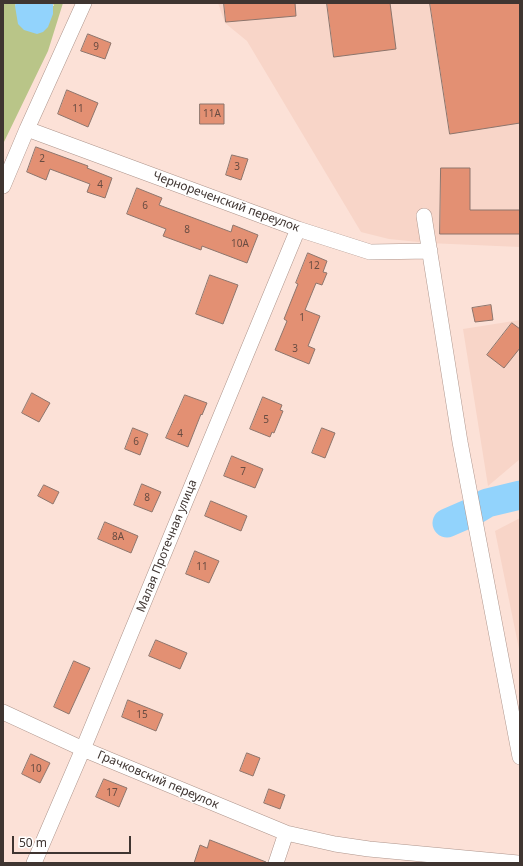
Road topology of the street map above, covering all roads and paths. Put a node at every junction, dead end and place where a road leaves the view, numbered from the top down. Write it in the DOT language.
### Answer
graph roads {
  1 [pos="84,3"];
  2 [pos="27,129"];
  3 [pos="3,186"];
  4 [pos="424,216"];
  5 [pos="298,229"];
  6 [pos="430,251"];
  7 [pos="3,712"];
  8 [pos="83,749"];
  9 [pos="520,757"];
  10 [pos="286,833"];
  11 [pos="34,863"];
  12 [pos="276,863"];
  13 [pos="518,863"];
  1 -- 2 [label="street"];
  2 -- 3 [label="street"];
  2 -- 5 [label="street, Чернореченский переулок"];
  4 -- 6 [label="street"];
  5 -- 6 [label="street, Чернореченский переулок"];
  5 -- 8 [label="street, Малая Протечная улица"];
  6 -- 9 [label="street"];
  7 -- 8 [label="street, Грачковский переулок"];
  8 -- 10 [label="street, Грачковский переулок"];
  8 -- 11 [label="street, Малая Протечная улица"];
  10 -- 12 [label="street"];
  10 -- 13 [label="street, Грачковский переулок"];
}
